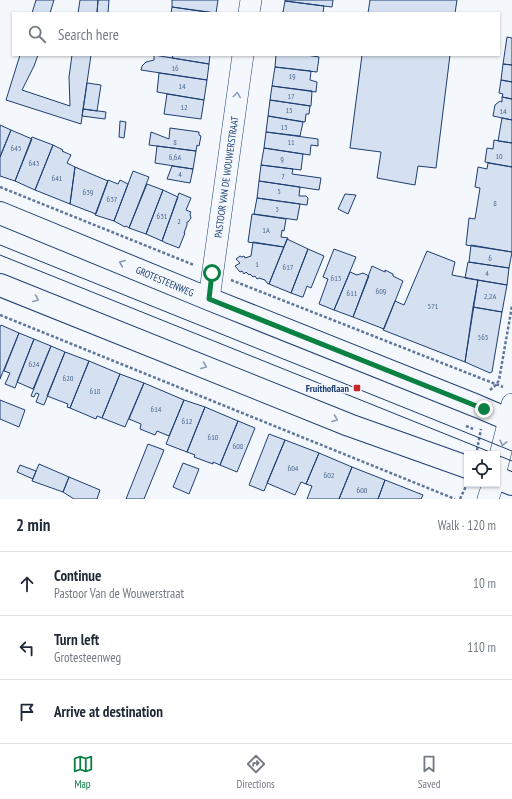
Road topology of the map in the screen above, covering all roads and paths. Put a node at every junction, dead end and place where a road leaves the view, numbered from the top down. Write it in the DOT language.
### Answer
graph roads {
  1 [pos="251,0"];
  2 [pos="249,12"];
  3 [pos="243,56"];
  4 [pos="0,187"];
  5 [pos="0,212"];
  6 [pos="212,273"];
  7 [pos="0,285"];
  8 [pos="209,299"];
  9 [pos="512,306"];
  10 [pos="0,316"];
  11 [pos="497,384"];
  12 [pos="509,408"];
  13 [pos="484,409"];
  14 [pos="466,426"];
  15 [pos="474,429"];
  16 [pos="477,451"];
  17 [pos="500,452"];
  18 [pos="464,465"];
  19 [pos="500,479"];
  20 [pos="512,484"];
  21 [pos="466,487"];
  22 [pos="492,487"];
  23 [pos="456,499"];
  24 [pos="460,499"];
  25 [pos="488,499"];
  1 -- 2 [label="street"];
  6 -- 3 [label="street, PASTOOR VAN DE WOUWERSTRAAT, one-way"];
  4 -- 6 [label="path"];
  8 -- 5 [label="main road, GROTESTEENWEG, one-way"];
  6 -- 8 [label="street, PASTOOR VAN DE WOUWERSTRAAT"];
  6 -- 11 [label="path"];
  7 -- 18 [label="main road, one-way"];
  8 -- 13 [label="main road, GROTESTEENWEG"];
  9 -- 11 [label="path"];
  10 -- 23 [label="path"];
  11 -- 12 [label="path"];
  11 -- 13 [label="path"];
  12 -- 13 [label="main road, GROTESTEENWEG"];
  12 -- 17 [label="street, one-way"];
  13 -- 16 [label="path"];
  14 -- 15 [label="path"];
  19 -- 20 [label="main road"];
  21 -- 24 [label="path"];
  22 -- 25 [label="street"];
}
